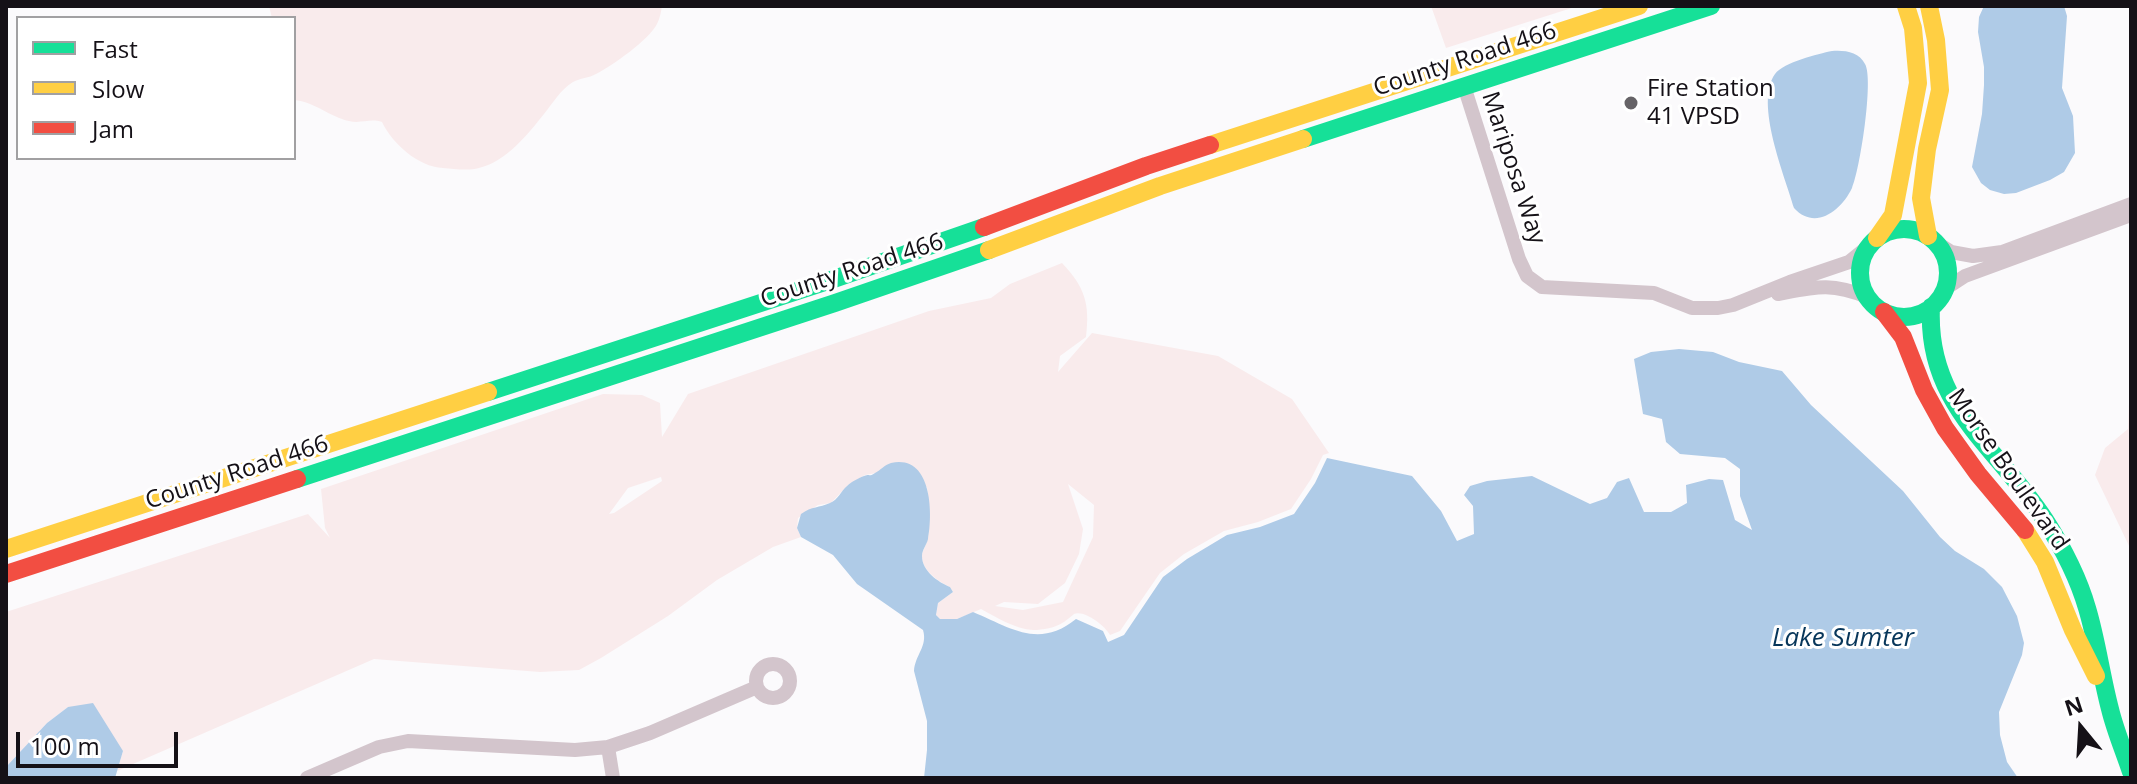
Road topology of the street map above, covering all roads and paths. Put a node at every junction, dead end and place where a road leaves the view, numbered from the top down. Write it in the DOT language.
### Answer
graph roads {
  1 [pos="1639,6"];
  2 [pos="1711,6"];
  3 [pos="1906,6"];
  4 [pos="1929,6"];
  5 [pos="1457,64"];
  6 [pos="1464,86"];
  7 [pos="2131,204"];
  8 [pos="2131,215"];
  9 [pos="1932,240"];
  10 [pos="1873,242"];
  11 [pos="1945,289"];
  12 [pos="1867,297"];
  13 [pos="1746,300"];
  14 [pos="1931,307"];
  15 [pos="1884,312"];
  16 [pos="6,549"];
  17 [pos="6,574"];
  18 [pos="757,687"];
  19 [pos="2107,701"];
  20 [pos="608,747"];
  21 [pos="2131,772"];
  22 [pos="317,776"];
  23 [pos="613,778"];
  1 -- 5 [label="main road, County Road 466"];
  2 -- 6 [label="main road, County Road 466"];
  3 -- 10 [label="main road"];
  4 -- 9 [label="main road"];
  5 -- 6 [label="main road"];
  5 -- 16 [label="main road, County Road 466"];
  6 -- 13 [label="street, Mariposa Way"];
  6 -- 17 [label="main road, County Road 466"];
  7 -- 9 [label="street"];
  8 -- 11 [label="street"];
  9 -- 10 [label="main road"];
  9 -- 11 [label="main road"];
  10 -- 12 [label="main road"];
  10 -- 13 [label="street, Mariposa Way"];
  11 -- 14 [label="main road"];
  12 -- 13 [label="street, Mariposa Way"];
  12 -- 15 [label="main road"];
  14 -- 15 [label="main road"];
  14 -- 19 [label="main road, Morse Boulevard"];
  15 -- 19 [label="main road, Morse Boulevard"];
  18 -- 20 [label="street"];
  19 -- 21 [label="main road, Morse Boulevard"];
  20 -- 22 [label="street"];
  20 -- 23 [label="street"];
}
